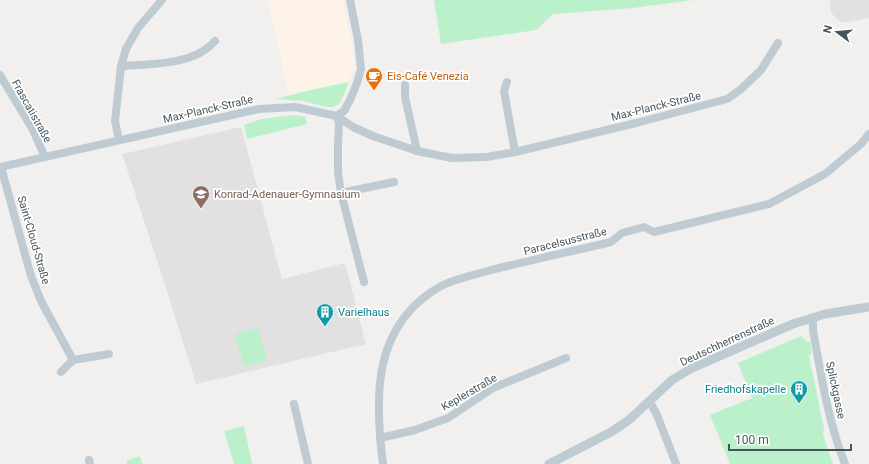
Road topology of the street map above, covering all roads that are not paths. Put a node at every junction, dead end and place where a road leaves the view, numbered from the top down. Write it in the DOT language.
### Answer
graph roads {
  1 [pos="162,0"];
  2 [pos="350,0"];
  3 [pos="214,41"];
  4 [pos="778,43"];
  5 [pos="122,66"];
  6 [pos="0,75"];
  7 [pos="507,82"];
  8 [pos="405,85"];
  9 [pos="337,116"];
  10 [pos="869,134"];
  11 [pos="119,140"];
  12 [pos="417,151"];
  13 [pos="515,152"];
  14 [pos="45,157"];
  15 [pos="1,167"];
  16 [pos="394,182"];
  17 [pos="341,193"];
  18 [pos="364,282"];
  19 [pos="869,307"];
  20 [pos="813,318"];
  21 [pos="109,354"];
  22 [pos="566,358"];
  23 [pos="73,360"];
  24 [pos="61,372"];
  25 [pos="650,402"];
  26 [pos="294,404"];
  27 [pos="380,438"];
  28 [pos="308,464"];
  29 [pos="383,464"];
  30 [pos="549,464"];
  31 [pos="676,464"];
  32 [pos="845,464"];
  1 -- 5 [label="street"];
  2 -- 9 [label="street"];
  3 -- 5 [label="street"];
  4 -- 13 [label="street, Max-Planck-Straße"];
  5 -- 11 [label="street"];
  6 -- 14 [label="street, Frascatistraße"];
  7 -- 13 [label="street"];
  8 -- 12 [label="street"];
  9 -- 11 [label="street, Max-Planck-Straße"];
  9 -- 12 [label="street, Max-Planck-Straße"];
  9 -- 17 [label="street"];
  10 -- 27 [label="street, Paracelsusstraße"];
  11 -- 14 [label="street, Max-Planck-Straße"];
  12 -- 13 [label="street, Max-Planck-Straße"];
  14 -- 15 [label="street, Max-Planck-Straße"];
  15 -- 23 [label="street, Saint-Cloud-Straße"];
  16 -- 17 [label="street"];
  17 -- 18 [label="street"];
  19 -- 20 [label="street, Deutschherrenstraße"];
  20 -- 25 [label="street, Deutschherrenstraße"];
  20 -- 32 [label="street, Splickgasse"];
  21 -- 23 [label="street"];
  22 -- 27 [label="street, Keplerstraße"];
  23 -- 24 [label="street"];
  25 -- 30 [label="street, Deutschherrenstraße"];
  25 -- 31 [label="street"];
  26 -- 28 [label="street"];
  27 -- 29 [label="street, Paracelsusstraße"];
}
